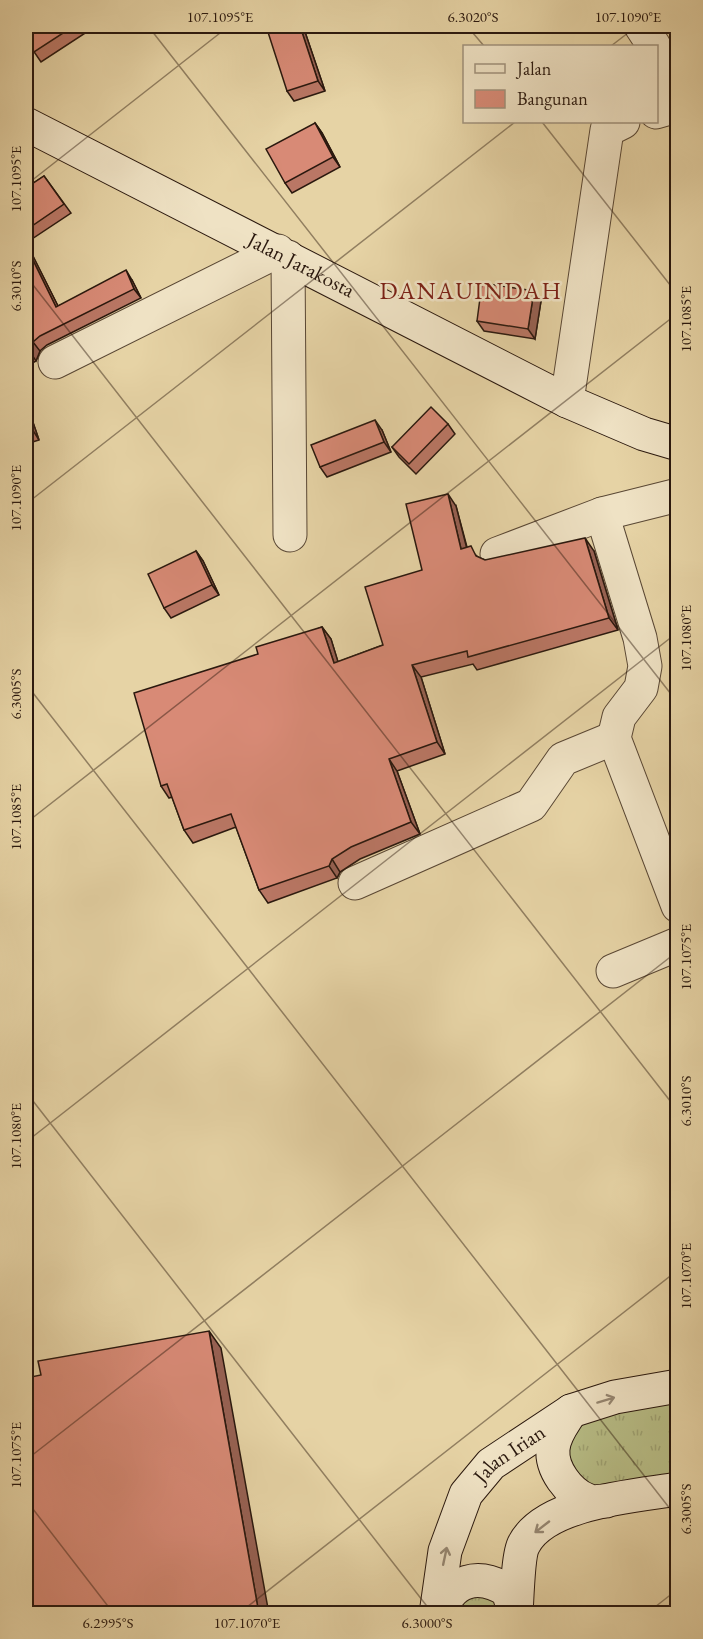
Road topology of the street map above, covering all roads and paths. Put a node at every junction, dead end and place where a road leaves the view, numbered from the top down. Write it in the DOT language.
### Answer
graph roads {
  1 [pos="641,26"];
  2 [pos="653,45"];
  3 [pos="658,53"];
  4 [pos="668,109"];
  5 [pos="621,123"];
  6 [pos="26,124"];
  7 [pos="283,254"];
  8 [pos="55,362"];
  9 [pos="567,401"];
  10 [pos="678,444"];
  11 [pos="678,495"];
  12 [pos="602,514"];
  13 [pos="290,535"];
  14 [pos="498,554"];
  15 [pos="614,738"];
  16 [pos="355,883"];
  17 [pos="678,906"];
  18 [pos="678,944"];
  19 [pos="613,970"];
  20 [pos="678,1386"];
  21 [pos="571,1411"];
  22 [pos="678,1489"];
  23 [pos="606,1501"];
  24 [pos="438,1614"];
  25 [pos="515,1614"];
  1 -- 2 [label="street"];
  3 -- 4 [label="street"];
  5 -- 9 [label="street"];
  6 -- 7 [label="street, Jalan Jarakosta"];
  7 -- 8 [label="street"];
  7 -- 9 [label="street, Jalan Jarakosta"];
  7 -- 13 [label="street"];
  9 -- 10 [label="street, Jalan Jarakosta"];
  11 -- 12 [label="street"];
  12 -- 14 [label="street"];
  12 -- 15 [label="street"];
  15 -- 16 [label="street"];
  15 -- 17 [label="street"];
  18 -- 19 [label="street"];
  21 -- 20 [label="street, Jalan Irian, one-way"];
  21 -- 23 [label="street"];
  24 -- 21 [label="street, Jalan Irian, one-way"];
  22 -- 23 [label="street"];
  23 -- 25 [label="street, one-way"];
  24 -- 25 [label="street"];
}
